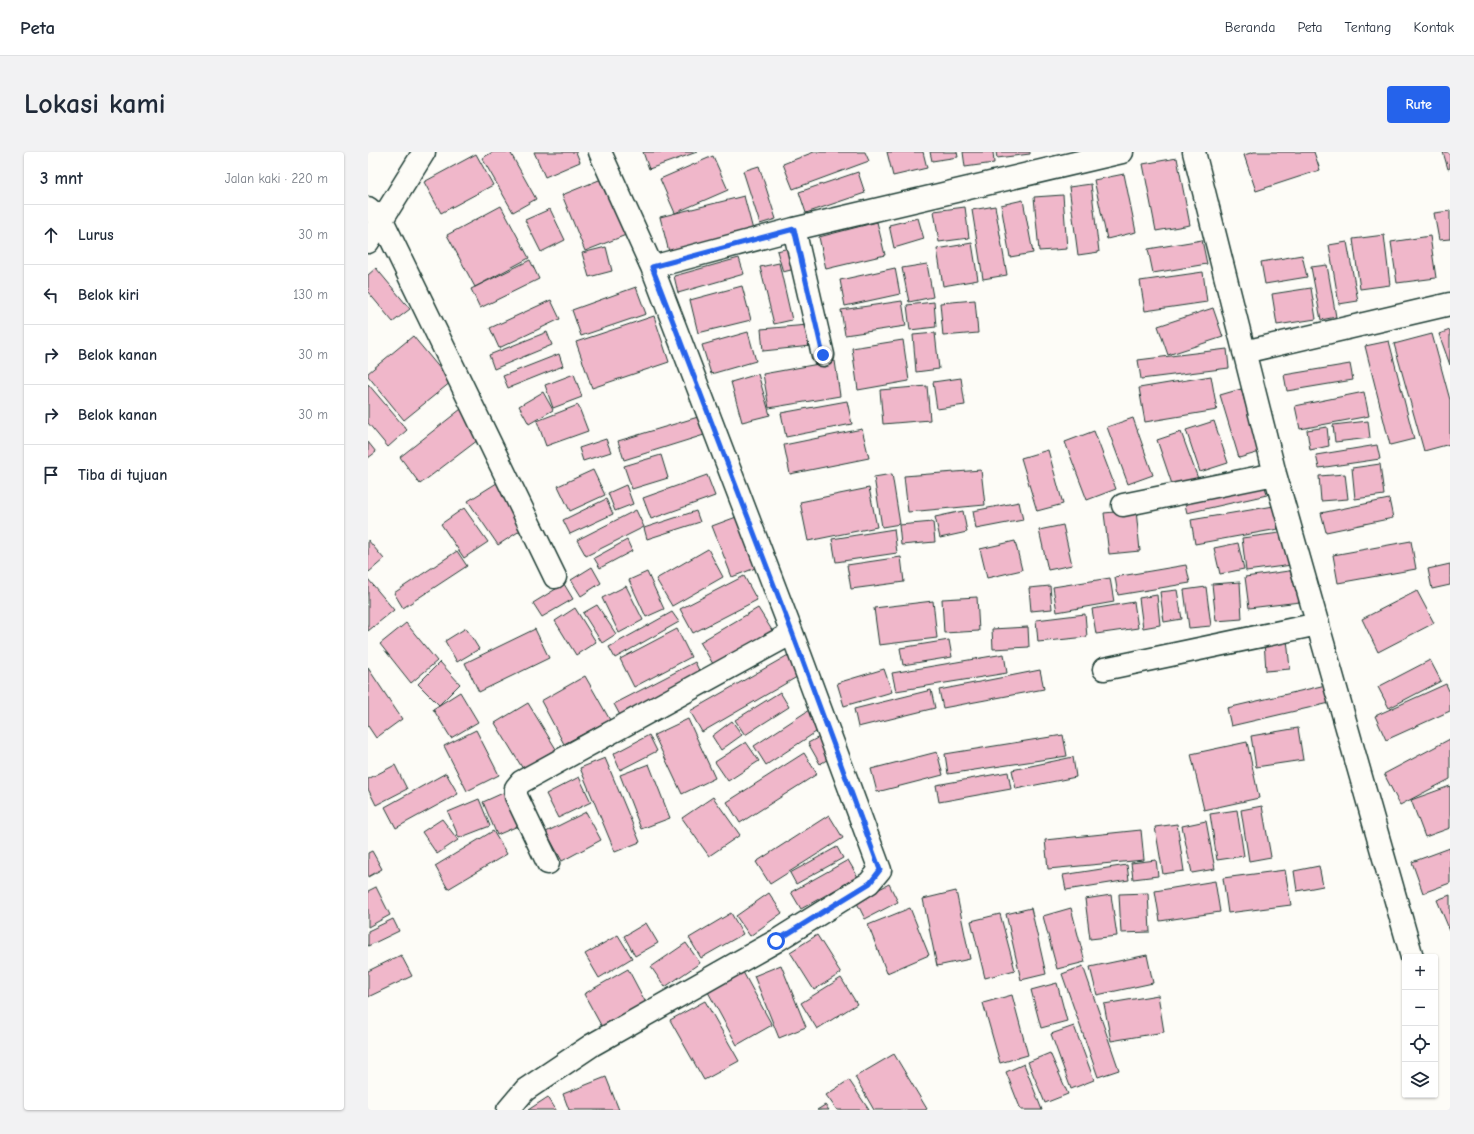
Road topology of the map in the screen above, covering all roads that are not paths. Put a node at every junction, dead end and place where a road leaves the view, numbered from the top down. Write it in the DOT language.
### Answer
graph roads {
  1 [pos="424,152"];
  2 [pos="600,152"];
  3 [pos="1122,152"];
  4 [pos="1194,152"];
  5 [pos="375,214"];
  6 [pos="794,229"];
  7 [pos="368,242"];
  8 [pos="652,267"];
  9 [pos="1450,304"];
  10 [pos="1244,352"];
  11 [pos="823,355"];
  12 [pos="1275,474"];
  13 [pos="1123,505"];
  14 [pos="555,577"];
  15 [pos="1318,624"];
  16 [pos="792,632"];
  17 [pos="1104,669"];
  18 [pos="548,863"];
  19 [pos="1411,954"];
  20 [pos="508,1110"];
  1 -- 5 [label="street"];
  2 -- 8 [label="street"];
  3 -- 6 [label="street"];
  4 -- 10 [label="street"];
  5 -- 7 [label="street"];
  5 -- 14 [label="street"];
  6 -- 8 [label="street"];
  6 -- 11 [label="street"];
  8 -- 16 [label="street"];
  9 -- 10 [label="street"];
  10 -- 12 [label="street"];
  12 -- 13 [label="street"];
  12 -- 15 [label="street"];
  15 -- 17 [label="street"];
  15 -- 19 [label="street"];
  16 -- 18 [label="street"];
  16 -- 20 [label="street"];
}
